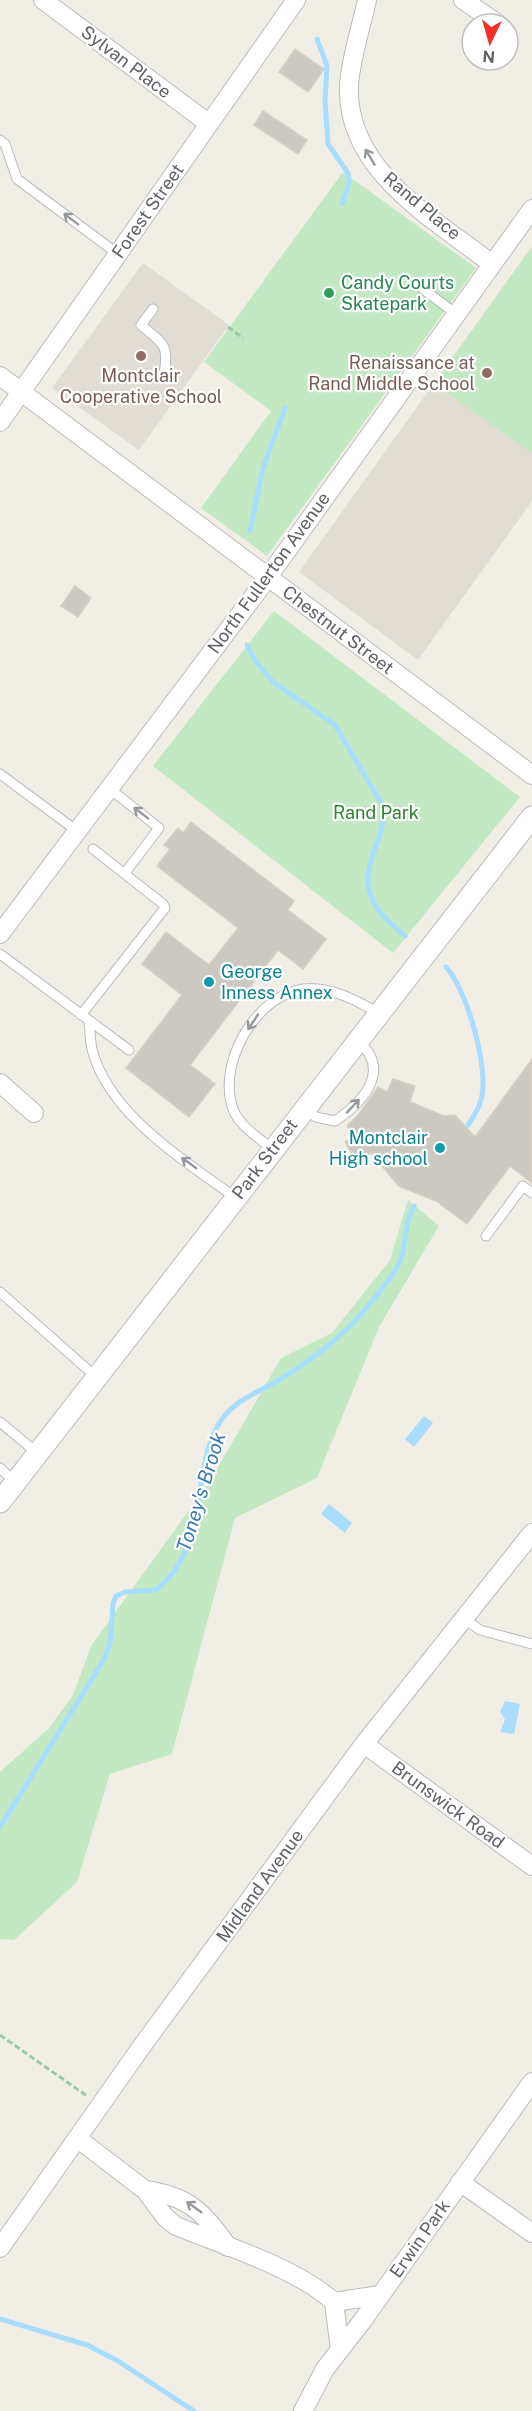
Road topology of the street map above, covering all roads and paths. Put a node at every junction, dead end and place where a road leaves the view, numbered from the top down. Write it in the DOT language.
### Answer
graph roads {
  1 [pos="43,0"];
  2 [pos="296,0"];
  3 [pos="367,0"];
  4 [pos="463,0"];
  5 [pos="481,12"];
  6 [pos="208,123"];
  7 [pos="0,140"];
  8 [pos="532,209"];
  9 [pos="118,254"];
  10 [pos="492,264"];
  11 [pos="419,286"];
  12 [pos="153,309"];
  13 [pos="456,314"];
  14 [pos="228,327"];
  15 [pos="243,338"];
  16 [pos="164,373"];
  17 [pos="0,375"];
  18 [pos="21,391"];
  19 [pos="0,422"];
  20 [pos="268,577"];
  21 [pos="0,774"];
  22 [pos="532,775"];
  23 [pos="109,788"];
  24 [pos="532,817"];
  25 [pos="77,831"];
  26 [pos="93,849"];
  27 [pos="124,873"];
  28 [pos="0,934"];
  29 [pos="0,954"];
  30 [pos="378,1013"];
  31 [pos="85,1018"];
  32 [pos="357,1040"];
  33 [pos="129,1050"];
  34 [pos="0,1083"];
  35 [pos="304,1109"];
  36 [pos="34,1113"];
  37 [pos="272,1149"];
  38 [pos="532,1193"];
  39 [pos="236,1198"];
  40 [pos="486,1236"];
  41 [pos="0,1292"];
  42 [pos="95,1376"];
  43 [pos="0,1422"];
  44 [pos="37,1453"];
  45 [pos="8,1475"];
  46 [pos="0,1502"];
  47 [pos="532,1533"];
  48 [pos="463,1618"];
  49 [pos="532,1644"];
  50 [pos="364,1744"];
  51 [pos="532,1866"];
  52 [pos="0,2035"];
  53 [pos="532,2082"];
  54 [pos="100,2105"];
  55 [pos="77,2138"];
  56 [pos="459,2182"];
  57 [pos="145,2190"];
  58 [pos="532,2233"];
  59 [pos="228,2247"];
  60 [pos="0,2248"];
  61 [pos="380,2295"];
  62 [pos="334,2302"];
  63 [pos="340,2350"];
  64 [pos="303,2411"];
  1 -- 6 [label="street, Sylvan Place"];
  2 -- 6 [label="street, Forest Street"];
  10 -- 3 [label="street, Rand Place, one-way"];
  4 -- 5 [label="street"];
  6 -- 9 [label="street, Forest Street"];
  9 -- 7 [label="lane, one-way"];
  8 -- 10 [label="street, North Fullerton Avenue"];
  9 -- 18 [label="street, Forest Street"];
  10 -- 13 [label="street, North Fullerton Avenue"];
  11 -- 13 [label="lane"];
  12 -- 16 [label="lane"];
  13 -- 20 [label="street, North Fullerton Avenue"];
  14 -- 15 [label="path"];
  17 -- 18 [label="street, Chestnut Street"];
  18 -- 19 [label="street, Forest Street"];
  18 -- 20 [label="street, Chestnut Street"];
  20 -- 22 [label="street, Chestnut Street"];
  20 -- 23 [label="street, North Fullerton Avenue"];
  21 -- 25 [label="lane"];
  23 -- 25 [label="street, North Fullerton Avenue"];
  27 -- 23 [label="lane, one-way"];
  24 -- 30 [label="street, Park Street"];
  25 -- 28 [label="street, North Fullerton Avenue"];
  26 -- 27 [label="lane"];
  27 -- 31 [label="lane"];
  29 -- 31 [label="lane"];
  30 -- 32 [label="street, Park Street"];
  30 -- 37 [label="lane, one-way"];
  31 -- 33 [label="lane"];
  39 -- 31 [label="lane, one-way"];
  32 -- 35 [label="street, Park Street"];
  35 -- 32 [label="lane, one-way"];
  34 -- 36 [label="street"];
  35 -- 37 [label="street, Park Street"];
  37 -- 39 [label="street, Park Street"];
  38 -- 40 [label="lane"];
  39 -- 42 [label="street, Park Street"];
  41 -- 42 [label="lane"];
  42 -- 44 [label="street, Park Street"];
  43 -- 44 [label="lane"];
  44 -- 45 [label="street, Park Street"];
  45 -- 46 [label="street, Park Street"];
  47 -- 48 [label="street, Midland Avenue"];
  48 -- 49 [label="lane"];
  48 -- 50 [label="street, Midland Avenue"];
  50 -- 51 [label="street, Brunswick Road"];
  50 -- 54 [label="street, Midland Avenue"];
  52 -- 54 [label="path"];
  53 -- 56 [label="street, Erwin Park"];
  54 -- 55 [label="street, Midland Avenue"];
  55 -- 57 [label="street"];
  55 -- 60 [label="street, Midland Avenue"];
  56 -- 58 [label="street, Erwin Park"];
  56 -- 61 [label="street, Erwin Park"];
  57 -- 59 [label="street"];
  59 -- 57 [label="street, one-way"];
  59 -- 62 [label="street"];
  61 -- 62 [label="street, Erwin Park"];
  61 -- 63 [label="street, Erwin Park"];
  62 -- 63 [label="street"];
  63 -- 64 [label="street, Erwin Park"];
}
